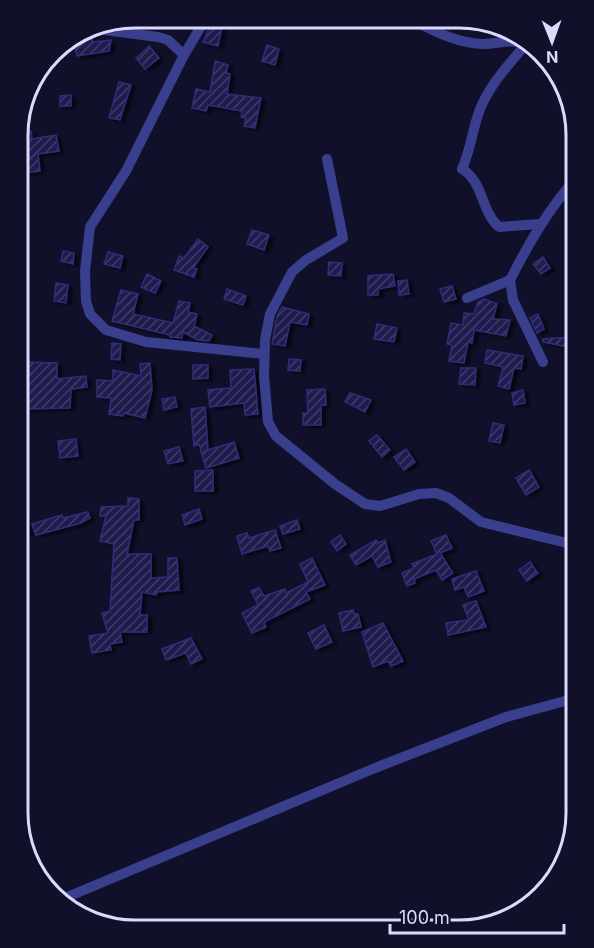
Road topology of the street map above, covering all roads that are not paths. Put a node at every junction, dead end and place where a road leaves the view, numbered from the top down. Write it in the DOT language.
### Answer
graph roads {
  1 [pos="429,28"];
  2 [pos="200,29"];
  3 [pos="112,32"];
  4 [pos="511,42"];
  5 [pos="522,50"];
  6 [pos="184,55"];
  7 [pos="327,159"];
  8 [pos="566,192"];
  9 [pos="540,224"];
  10 [pos="510,280"];
  11 [pos="467,298"];
  12 [pos="264,354"];
  13 [pos="543,362"];
  14 [pos="565,543"];
  15 [pos="565,701"];
  16 [pos="70,896"];
  1 -- 4 [label="street"];
  2 -- 6 [label="street"];
  3 -- 6 [label="street"];
  5 -- 9 [label="street"];
  6 -- 12 [label="street"];
  7 -- 12 [label="street"];
  8 -- 9 [label="street"];
  9 -- 10 [label="street"];
  10 -- 11 [label="street"];
  10 -- 13 [label="street"];
  12 -- 14 [label="street"];
  15 -- 16 [label="street"];
}
